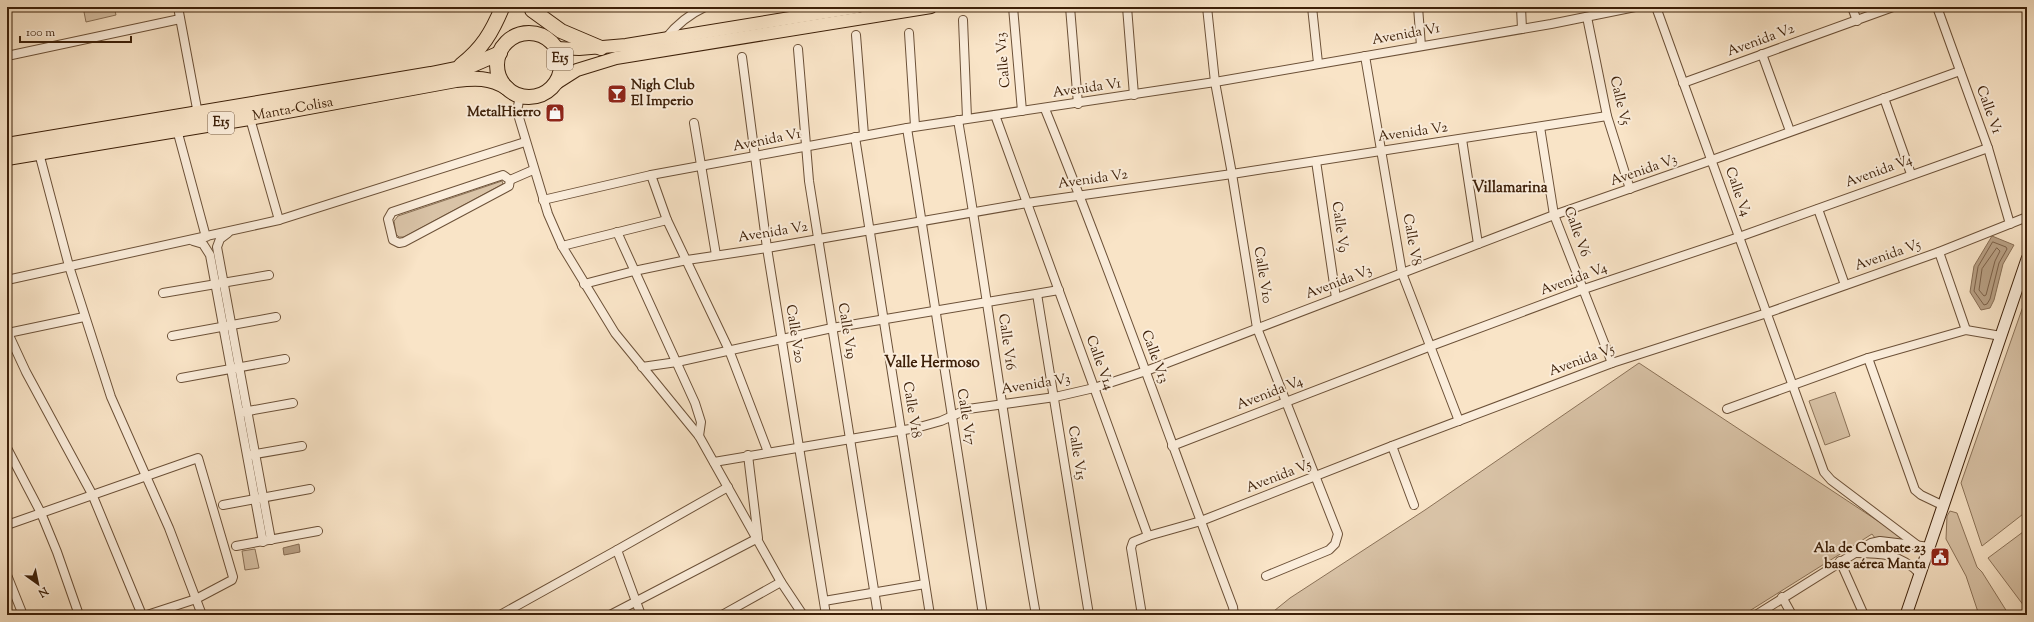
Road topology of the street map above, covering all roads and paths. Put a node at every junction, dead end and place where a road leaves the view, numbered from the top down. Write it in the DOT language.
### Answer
graph roads {
  1 [pos="178,7"];
  2 [pos="705,7"];
  3 [pos="857,7"];
  4 [pos="931,7"];
  5 [pos="1012,7"];
  6 [pos="1070,7"];
  7 [pos="1127,7"];
  8 [pos="1207,7"];
  9 [pos="1312,7"];
  10 [pos="1418,7"];
  11 [pos="1521,7"];
  12 [pos="1635,7"];
  13 [pos="1656,7"];
  14 [pos="1852,7"];
  15 [pos="1893,7"];
  16 [pos="1938,7"];
  17 [pos="502,8"];
  18 [pos="531,8"];
  19 [pos="1587,17"];
  20 [pos="180,19"];
  21 [pos="963,20"];
  22 [pos="1857,20"];
  23 [pos="1522,28"];
  24 [pos="909,33"];
  25 [pos="856,35"];
  26 [pos="666,38"];
  27 [pos="554,46"];
  28 [pos="1421,46"];
  29 [pos="600,48"];
  30 [pos="798,49"];
  31 [pos="501,50"];
  32 [pos="1762,54"];
  33 [pos="7,56"];
  34 [pos="1365,56"];
  35 [pos="742,57"];
  36 [pos="1318,63"];
  37 [pos="454,70"];
  38 [pos="1960,71"];
  39 [pos="1215,82"];
  40 [pos="1683,83"];
  41 [pos="555,84"];
  42 [pos="507,88"];
  43 [pos="520,96"];
  44 [pos="1134,96"];
  45 [pos="1884,98"];
  46 [pos="1078,104"];
  47 [pos="1045,109"];
  48 [pos="1022,111"];
  49 [pos="248,112"];
  50 [pos="198,114"];
  51 [pos="995,114"];
  52 [pos="1607,116"];
  53 [pos="967,118"];
  54 [pos="958,120"];
  55 [pos="694,122"];
  56 [pos="175,124"];
  57 [pos="911,127"];
  58 [pos="1540,127"];
  59 [pos="1790,131"];
  60 [pos="864,136"];
  61 [pos="855,137"];
  62 [pos="1462,139"];
  63 [pos="525,142"];
  64 [pos="7,145"];
  65 [pos="806,147"];
  66 [pos="1988,148"];
  67 [pos="1383,150"];
  68 [pos="39,152"];
  69 [pos="754,157"];
  70 [pos="7,158"];
  71 [pos="1712,160"];
  72 [pos="1316,161"];
  73 [pos="701,167"];
  74 [pos="533,170"];
  75 [pos="1232,174"];
  76 [pos="1911,174"];
  77 [pos="651,175"];
  78 [pos="510,180"];
  79 [pos="1630,189"];
  80 [pos="1080,195"];
  81 [pos="543,200"];
  82 [pos="1027,203"];
  83 [pos="1818,209"];
  84 [pos="974,212"];
  85 [pos="1554,215"];
  86 [pos="2027,218"];
  87 [pos="279,220"];
  88 [pos="667,220"];
  89 [pos="922,220"];
  90 [pos="2010,224"];
  91 [pos="870,230"];
  92 [pos="229,232"];
  93 [pos="617,232"];
  94 [pos="206,237"];
  95 [pos="1739,237"];
  96 [pos="818,239"];
  97 [pos="191,240"];
  98 [pos="1478,244"];
  99 [pos="562,246"];
  100 [pos="767,248"];
  101 [pos="1939,252"];
  102 [pos="716,255"];
  103 [pos="214,256"];
  104 [pos="2027,259"];
  105 [pos="687,260"];
  106 [pos="69,266"];
  107 [pos="634,271"];
  108 [pos="1402,273"];
  109 [pos="269,275"];
  110 [pos="7,280"];
  111 [pos="219,284"];
  112 [pos="584,284"];
  113 [pos="1845,285"];
  114 [pos="1584,289"];
  115 [pos="1059,290"];
  116 [pos="163,294"];
  117 [pos="1037,294"];
  118 [pos="1336,298"];
  119 [pos="987,303"];
  120 [pos="936,311"];
  121 [pos="1767,313"];
  122 [pos="84,317"];
  123 [pos="276,317"];
  124 [pos="883,320"];
  125 [pos="227,326"];
  126 [pos="832,328"];
  127 [pos="1257,328"];
  128 [pos="1966,330"];
  129 [pos="7,332"];
  130 [pos="172,336"];
  131 [pos="2001,336"];
  132 [pos="781,338"];
  133 [pos="1431,346"];
  134 [pos="729,350"];
  135 [pos="1868,358"];
  136 [pos="285,360"];
  137 [pos="677,362"];
  138 [pos="1612,363"];
  139 [pos="642,367"];
  140 [pos="235,369"];
  141 [pos="1146,371"];
  142 [pos="181,378"];
  143 [pos="1792,385"];
  144 [pos="1094,388"];
  145 [pos="1055,397"];
  146 [pos="293,402"];
  147 [pos="1286,402"];
  148 [pos="1002,404"];
  149 [pos="1727,409"];
  150 [pos="243,412"];
  151 [pos="952,416"];
  152 [pos="1459,421"];
  153 [pos="901,431"];
  154 [pos="699,436"];
  155 [pos="851,439"];
  156 [pos="302,446"];
  157 [pos="1172,446"];
  158 [pos="1392,446"];
  159 [pos="799,447"];
  160 [pos="7,448"];
  161 [pos="768,452"];
  162 [pos="251,455"];
  163 [pos="748,455"];
  164 [pos="714,462"];
  165 [pos="147,476"];
  166 [pos="1315,476"];
  167 [pos="728,487"];
  168 [pos="310,489"];
  169 [pos="92,494"];
  170 [pos="259,498"];
  171 [pos="223,505"];
  172 [pos="1414,505"];
  173 [pos="1944,506"];
  174 [pos="41,513"];
  175 [pos="1200,521"];
  176 [pos="7,525"];
  177 [pos="318,531"];
  178 [pos="1148,536"];
  179 [pos="758,538"];
  180 [pos="267,541"];
  181 [pos="1917,545"];
  182 [pos="236,546"];
  183 [pos="1930,547"];
  184 [pos="617,550"];
  185 [pos="1854,553"];
  186 [pos="1840,561"];
  187 [pos="1920,574"];
  188 [pos="7,575"];
  189 [pos="1266,576"];
  190 [pos="781,582"];
  191 [pos="925,584"];
  192 [pos="875,592"];
  193 [pos="1782,597"];
  194 [pos="196,599"];
  195 [pos="636,600"];
  196 [pos="824,601"];
  197 [pos="23,615"];
  198 [pos="79,615"];
  199 [pos="142,615"];
  200 [pos="147,615"];
  201 [pos="202,615"];
  202 [pos="500,615"];
  203 [pos="610,615"];
  204 [pos="641,615"];
  205 [pos="722,615"];
  206 [pos="803,615"];
  207 [pos="826,615"];
  208 [pos="878,615"];
  209 [pos="930,615"];
  210 [pos="983,615"];
  211 [pos="1036,615"];
  212 [pos="1089,615"];
  213 [pos="1142,615"];
  214 [pos="1234,615"];
  215 [pos="1756,615"];
  216 [pos="1792,615"];
  217 [pos="1864,615"];
  218 [pos="1906,615"];
  1 -- 20 [label="street"];
  2 -- 26 [label="street"];
  3 -- 26 [label="main road"];
  4 -- 41 [label="main road"];
  5 -- 48 [label="street, Calle V13"];
  6 -- 46 [label="street"];
  7 -- 44 [label="street"];
  8 -- 39 [label="street, Calle V10"];
  9 -- 36 [label="street"];
  10 -- 28 [label="street"];
  11 -- 23 [label="street"];
  12 -- 19 [label="street, Avenida V1"];
  13 -- 40 [label="street, Calle V4"];
  14 -- 22 [label="street"];
  15 -- 22 [label="street, Avenida V2"];
  16 -- 38 [label="street, Calle V1"];
  17 -- 31 [label="highway"];
  17 -- 37 [label="highway"];
  18 -- 27 [label="highway, E15"];
  18 -- 29 [label="highway"];
  19 -- 23 [label="street, Avenida V1"];
  19 -- 52 [label="street, Calle V5"];
  20 -- 33 [label="street"];
  20 -- 50 [label="street"];
  21 -- 53 [label="street"];
  22 -- 32 [label="street, Avenida V2"];
  23 -- 28 [label="street, Avenida V1"];
  24 -- 57 [label="street, Calle V17"];
  25 -- 60 [label="street"];
  26 -- 29 [label="main road"];
  27 -- 29 [label="main road"];
  27 -- 31 [label="highway, E15"];
  27 -- 41 [label="highway, E15"];
  28 -- 34 [label="street, Avenida V1"];
  30 -- 65 [label="street, Calle V19"];
  31 -- 37 [label="highway, Manta-Colisa / E15"];
  31 -- 42 [label="highway"];
  32 -- 40 [label="street, Avenida V2"];
  32 -- 59 [label="street"];
  34 -- 36 [label="street, Avenida V1"];
  34 -- 67 [label="street, Calle V8"];
  35 -- 69 [label="street, Calle V20"];
  36 -- 39 [label="street, Avenida V1"];
  37 -- 49 [label="highway, Manta-Colisa / E15"];
  38 -- 45 [label="street, Avenida V3"];
  38 -- 66 [label="street, Calle V1"];
  39 -- 44 [label="street, Avenida V1"];
  39 -- 75 [label="street, Calle V10"];
  40 -- 71 [label="street, Calle V4"];
  41 -- 43 [label="highway, E15"];
  42 -- 43 [label="highway, E15"];
  42 -- 49 [label="highway, Manta-Colisa / E15"];
  43 -- 63 [label="street"];
  44 -- 46 [label="street, Avenida V1"];
  45 -- 59 [label="street, Avenida V3"];
  45 -- 76 [label="street"];
  46 -- 47 [label="street, Avenida V1"];
  47 -- 48 [label="street, Avenida V1"];
  47 -- 80 [label="street, Calle V13"];
  48 -- 51 [label="street, Avenida V1"];
  49 -- 50 [label="highway, Manta-Colisa / E15"];
  49 -- 56 [label="highway, Manta-Colisa / E15"];
  49 -- 87 [label="street"];
  50 -- 56 [label="highway, Manta-Colisa / E15"];
  51 -- 53 [label="street, Avenida V1"];
  51 -- 82 [label="street, Calle V14"];
  52 -- 58 [label="street, Avenida V2"];
  52 -- 79 [label="street, Calle V5"];
  53 -- 54 [label="street, Avenida V1"];
  54 -- 57 [label="street, Avenida V1"];
  54 -- 84 [label="street, Calle V16"];
  55 -- 73 [label="street"];
  56 -- 64 [label="highway, Manta-Colisa / E15"];
  56 -- 68 [label="highway, Manta-Colisa / E15"];
  56 -- 94 [label="street"];
  57 -- 60 [label="street, Avenida V1"];
  57 -- 89 [label="street, Calle V17"];
  58 -- 62 [label="street, Avenida V2"];
  58 -- 85 [label="street, Calle V6"];
  59 -- 71 [label="street, Avenida V3"];
  60 -- 61 [label="street, Avenida V1"];
  61 -- 65 [label="street, Avenida V1"];
  61 -- 91 [label="street, Calle V18"];
  62 -- 67 [label="street, Avenida V2"];
  62 -- 98 [label="street"];
  63 -- 74 [label="street"];
  63 -- 87 [label="street"];
  65 -- 69 [label="street, Avenida V1"];
  65 -- 96 [label="street, Calle V19"];
  66 -- 76 [label="street, Avenida V4"];
  66 -- 90 [label="street, Calle V1"];
  67 -- 72 [label="street, Avenida V2"];
  67 -- 108 [label="street, Calle V8"];
  68 -- 70 [label="highway, Manta-Colisa / E15"];
  68 -- 106 [label="street"];
  69 -- 73 [label="street, Avenida V1"];
  69 -- 100 [label="street, Calle V20"];
  71 -- 79 [label="street, Avenida V3"];
  71 -- 95 [label="street, Calle V4"];
  72 -- 75 [label="street, Avenida V2"];
  72 -- 118 [label="street, Calle V9"];
  73 -- 77 [label="street, Avenida V1"];
  73 -- 102 [label="street"];
  74 -- 78 [label="street"];
  74 -- 81 [label="street"];
  75 -- 80 [label="street, Avenida V2"];
  75 -- 127 [label="street, Calle V10"];
  76 -- 83 [label="street, Avenida V4"];
  77 -- 81 [label="street, Avenida V1"];
  77 -- 88 [label="street"];
  78 -- 78 [label="street"];
  79 -- 85 [label="street, Avenida V3"];
  80 -- 82 [label="street, Avenida V2"];
  80 -- 141 [label="street, Calle V13"];
  81 -- 99 [label="street"];
  82 -- 84 [label="street, Avenida V2"];
  82 -- 115 [label="street, Calle V14"];
  83 -- 95 [label="street, Avenida V4"];
  83 -- 113 [label="street"];
  84 -- 89 [label="street, Avenida V2"];
  84 -- 119 [label="street, Calle V16"];
  85 -- 98 [label="street, Avenida V3"];
  85 -- 114 [label="street, Calle V6"];
  86 -- 90 [label="street, Avenida V5"];
  87 -- 92 [label="street"];
  88 -- 93 [label="street"];
  88 -- 105 [label="street"];
  89 -- 91 [label="street, Avenida V2"];
  89 -- 120 [label="street, Calle V17"];
  90 -- 101 [label="street, Avenida V5"];
  91 -- 96 [label="street, Avenida V2"];
  91 -- 124 [label="street, Calle V18"];
  92 -- 94 [label="street"];
  92 -- 103 [label="street"];
  93 -- 99 [label="street"];
  93 -- 107 [label="street"];
  94 -- 97 [label="street"];
  95 -- 114 [label="street, Avenida V4"];
  95 -- 121 [label="street, Calle V4"];
  96 -- 100 [label="street, Avenida V2"];
  96 -- 126 [label="street, Calle V19"];
  97 -- 103 [label="street"];
  97 -- 106 [label="street"];
  98 -- 108 [label="street, Avenida V3"];
  99 -- 112 [label="street"];
  100 -- 102 [label="street, Avenida V2"];
  100 -- 132 [label="street, Calle V20"];
  101 -- 113 [label="street, Avenida V5"];
  101 -- 128 [label="street"];
  102 -- 105 [label="street, Avenida V2"];
  103 -- 111 [label="street"];
  104 -- 131 [label="street"];
  105 -- 107 [label="street, Avenida V2"];
  105 -- 134 [label="street"];
  106 -- 110 [label="street"];
  106 -- 122 [label="street"];
  107 -- 112 [label="street, Avenida V2"];
  107 -- 137 [label="street"];
  108 -- 118 [label="street, Avenida V3"];
  108 -- 133 [label="street, Calle V8"];
  109 -- 111 [label="street"];
  111 -- 116 [label="street"];
  111 -- 125 [label="street"];
  112 -- 139 [label="street"];
  113 -- 121 [label="street, Avenida V5"];
  114 -- 133 [label="street, Avenida V4"];
  114 -- 138 [label="street, Calle V6"];
  115 -- 117 [label="street"];
  115 -- 144 [label="street, Calle V14"];
  117 -- 119 [label="street"];
  117 -- 145 [label="street, Calle V15"];
  118 -- 127 [label="street, Avenida V3"];
  119 -- 120 [label="street"];
  119 -- 148 [label="street, Calle V16"];
  120 -- 124 [label="street"];
  120 -- 151 [label="street, Calle V17"];
  121 -- 138 [label="street, Avenida V5"];
  121 -- 143 [label="street, Calle V4"];
  122 -- 129 [label="street"];
  122 -- 165 [label="street"];
  123 -- 125 [label="street"];
  124 -- 126 [label="street"];
  124 -- 153 [label="street, Calle V18"];
  125 -- 130 [label="street"];
  125 -- 140 [label="street"];
  126 -- 132 [label="street"];
  126 -- 155 [label="street, Calle V19"];
  127 -- 141 [label="street, Avenida V3"];
  127 -- 147 [label="street, Calle V10"];
  128 -- 131 [label="street"];
  128 -- 135 [label="street"];
  129 -- 169 [label="street"];
  131 -- 173 [label="street"];
  132 -- 134 [label="street"];
  132 -- 159 [label="street, Calle V20"];
  133 -- 147 [label="street, Avenida V4"];
  133 -- 152 [label="street, Calle V8"];
  134 -- 137 [label="street"];
  134 -- 161 [label="street"];
  135 -- 143 [label="street"];
  135 -- 173 [label="street"];
  136 -- 140 [label="street"];
  137 -- 139 [label="street"];
  137 -- 154 [label="street"];
  138 -- 152 [label="street, Avenida V5"];
  139 -- 154 [label="street"];
  140 -- 142 [label="street"];
  140 -- 150 [label="street"];
  141 -- 144 [label="street, Avenida V3"];
  141 -- 157 [label="street, Calle V13"];
  143 -- 149 [label="street"];
  143 -- 181 [label="street, Calle V4"];
  144 -- 145 [label="street, Avenida V3"];
  144 -- 178 [label="street, Calle V14"];
  145 -- 148 [label="street, Avenida V3"];
  145 -- 212 [label="street, Calle V15"];
  146 -- 150 [label="street"];
  147 -- 157 [label="street, Avenida V4"];
  147 -- 166 [label="street, Calle V10"];
  148 -- 151 [label="street, Avenida V3"];
  148 -- 211 [label="street, Calle V16"];
  150 -- 162 [label="street"];
  151 -- 153 [label="street, Avenida V3"];
  151 -- 210 [label="street, Calle V17"];
  152 -- 158 [label="street, Avenida V5"];
  153 -- 155 [label="street, Avenida V3"];
  153 -- 191 [label="street, Calle V18"];
  154 -- 164 [label="street"];
  155 -- 159 [label="street, Avenida V3"];
  155 -- 192 [label="street, Calle V19"];
  156 -- 162 [label="street"];
  157 -- 175 [label="street, Calle V13"];
  158 -- 166 [label="street, Avenida V5"];
  158 -- 172 [label="street"];
  159 -- 161 [label="street, Avenida V3"];
  159 -- 196 [label="street, Calle V20"];
  160 -- 174 [label="street"];
  161 -- 163 [label="street, Avenida V3"];
  162 -- 170 [label="street"];
  163 -- 164 [label="street, Avenida V3"];
  163 -- 179 [label="street"];
  164 -- 167 [label="street"];
  165 -- 169 [label="street"];
  165 -- 194 [label="street"];
  165 -- 194 [label="street"];
  166 -- 175 [label="street, Avenida V5"];
  166 -- 189 [label="street, Calle V10"];
  167 -- 179 [label="street"];
  167 -- 184 [label="street"];
  168 -- 170 [label="street"];
  169 -- 174 [label="street"];
  169 -- 199 [label="street"];
  170 -- 171 [label="street"];
  170 -- 180 [label="street"];
  173 -- 183 [label="street"];
  174 -- 176 [label="street"];
  174 -- 198 [label="street"];
  175 -- 178 [label="street, Avenida V5"];
  175 -- 214 [label="street, Calle V13"];
  177 -- 180 [label="street"];
  178 -- 213 [label="street"];
  179 -- 190 [label="street"];
  179 -- 195 [label="street"];
  180 -- 182 [label="street"];
  181 -- 183 [label="street"];
  181 -- 185 [label="street"];
  183 -- 187 [label="street"];
  184 -- 195 [label="street"];
  184 -- 202 [label="street"];
  185 -- 186 [label="street"];
  185 -- 187 [label="street"];
  186 -- 193 [label="street"];
  186 -- 217 [label="street"];
  187 -- 218 [label="street"];
  188 -- 197 [label="street"];
  190 -- 205 [label="street"];
  190 -- 206 [label="street"];
  191 -- 192 [label="street"];
  191 -- 209 [label="street, Calle V18"];
  192 -- 196 [label="street"];
  192 -- 208 [label="street, Calle V19"];
  193 -- 215 [label="street"];
  193 -- 216 [label="street"];
  194 -- 200 [label="street"];
  194 -- 201 [label="street"];
  195 -- 203 [label="street"];
  195 -- 204 [label="street"];
  196 -- 207 [label="street, Calle V20"];
}
